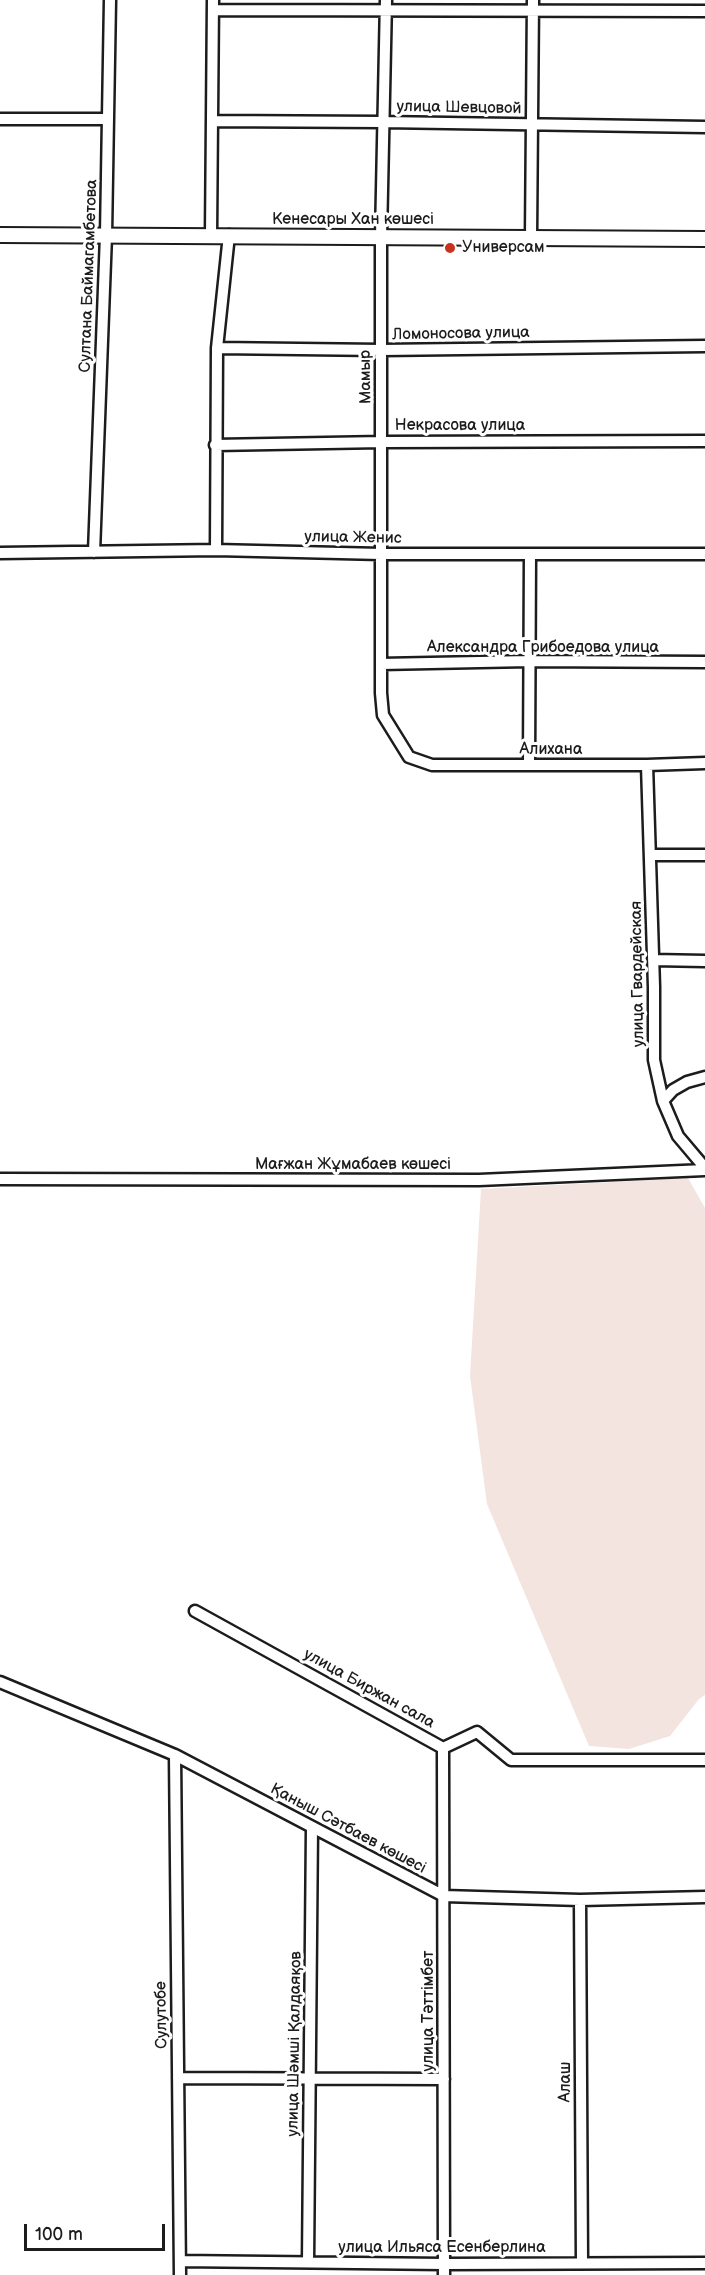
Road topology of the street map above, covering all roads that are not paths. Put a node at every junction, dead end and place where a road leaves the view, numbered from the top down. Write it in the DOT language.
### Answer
graph roads {
  1 [pos="110,0"];
  2 [pos="213,5"];
  3 [pos="386,5"];
  4 [pos="533,6"];
  5 [pos="705,11"];
  6 [pos="0,119"];
  7 [pos="108,119"];
  8 [pos="212,122"];
  9 [pos="383,122"];
  10 [pos="534,124"];
  11 [pos="705,127"];
  12 [pos="0,235"];
  13 [pos="106,235"];
  14 [pos="212,235"];
  15 [pos="229,235"];
  16 [pos="381,237"];
  17 [pos="531,237"];
  18 [pos="705,239"];
  19 [pos="705,346"];
  20 [pos="217,348"];
  21 [pos="381,350"];
  22 [pos="705,441"];
  23 [pos="382,442"];
  24 [pos="215,446"];
  25 [pos="216,550"];
  26 [pos="94,552"];
  27 [pos="0,553"];
  28 [pos="381,554"];
  29 [pos="530,554"];
  30 [pos="705,554"];
  31 [pos="529,661"];
  32 [pos="705,662"];
  33 [pos="381,664"];
  34 [pos="402,749"];
  35 [pos="705,763"];
  36 [pos="529,765"];
  37 [pos="647,765"];
  38 [pos="650,855"];
  39 [pos="705,855"];
  40 [pos="653,960"];
  41 [pos="705,961"];
  42 [pos="705,1077"];
  43 [pos="663,1101"];
  44 [pos="705,1169"];
  45 [pos="0,1179"];
  46 [pos="195,1611"];
  47 [pos="0,1682"];
  48 [pos="443,1748"];
  49 [pos="175,1755"];
  50 [pos="705,1760"];
  51 [pos="312,1827"];
  52 [pos="444,1896"];
  53 [pos="705,1897"];
  54 [pos="579,1900"];
  55 [pos="309,2077"];
  56 [pos="178,2078"];
  57 [pos="444,2079"];
  58 [pos="180,2261"];
  59 [pos="308,2262"];
  60 [pos="582,2263"];
  61 [pos="705,2263"];
  62 [pos="444,2270"];
  63 [pos="180,2275"];
  1 -- 7 [label="street, Султана Баймагамбетова"];
  2 -- 3 [label="street"];
  2 -- 8 [label="street"];
  3 -- 4 [label="street"];
  3 -- 9 [label="street, Мамыр"];
  4 -- 5 [label="street"];
  4 -- 10 [label="street"];
  6 -- 7 [label="street"];
  7 -- 13 [label="street, Султана Баймагамбетова"];
  8 -- 9 [label="street, улица Шевцовой"];
  8 -- 14 [label="street"];
  9 -- 10 [label="street, улица Шевцовой"];
  9 -- 16 [label="street, Мамыр"];
  10 -- 11 [label="street, улица Шевцовой"];
  10 -- 17 [label="street"];
  12 -- 13 [label="main road, Кенесары Хан көшесі"];
  13 -- 14 [label="main road, Кенесары Хан көшесі"];
  13 -- 26 [label="street, Султана Баймагамбетова"];
  14 -- 15 [label="main road, Кенесары Хан көшесі"];
  15 -- 16 [label="main road, Кенесары Хан көшесі"];
  15 -- 20 [label="street"];
  16 -- 17 [label="main road, Кенесары Хан көшесі"];
  16 -- 21 [label="street, Мамыр"];
  17 -- 18 [label="main road, Кенесары Хан көшесі"];
  19 -- 21 [label="street, Ломоносова улица"];
  20 -- 21 [label="street, Ломоносова улица"];
  20 -- 24 [label="street"];
  21 -- 23 [label="street, Мамыр"];
  22 -- 23 [label="street, Некрасова улица"];
  23 -- 24 [label="street, Некрасова улица"];
  23 -- 28 [label="street, Мамыр"];
  24 -- 25 [label="street"];
  25 -- 26 [label="street, улица Женис"];
  25 -- 28 [label="street, улица Женис"];
  26 -- 27 [label="street, улица Женис"];
  28 -- 29 [label="street, улица Женис"];
  28 -- 33 [label="street, Мамыр"];
  29 -- 30 [label="street, улица Женис"];
  29 -- 31 [label="street"];
  31 -- 32 [label="street, Александра Грибоедова улица"];
  31 -- 33 [label="street, Александра Грибоедова улица"];
  31 -- 36 [label="street"];
  33 -- 34 [label="street, Мамыр"];
  34 -- 36 [label="street, Алихана"];
  35 -- 37 [label="street, Алихана"];
  36 -- 37 [label="street, Алихана"];
  37 -- 38 [label="street, улица Гвардейская"];
  38 -- 39 [label="street"];
  38 -- 40 [label="street, улица Гвардейская"];
  40 -- 41 [label="street"];
  40 -- 43 [label="street, улица Гвардейская"];
  42 -- 43 [label="street"];
  43 -- 44 [label="street, улица Гвардейская"];
  44 -- 45 [label="street, Мағжан Жұмабаев көшесі"];
  46 -- 48 [label="street, улица Биржан сала"];
  47 -- 49 [label="street, Қаныш Сәтбаев көшесі"];
  48 -- 50 [label="street, улица Биржан сала"];
  48 -- 52 [label="street, улица Тәттімбет"];
  49 -- 51 [label="street, Қаныш Сәтбаев көшесі"];
  49 -- 56 [label="street, Сулутобе"];
  51 -- 52 [label="street, Қаныш Сәтбаев көшесі"];
  51 -- 55 [label="street, улица Шәмші Қалдаяқов"];
  52 -- 54 [label="street, Қаныш Сәтбаев көшесі"];
  52 -- 57 [label="street, улица Тәттімбет"];
  53 -- 54 [label="street, Қаныш Сәтбаев көшесі"];
  54 -- 60 [label="street, Алаш"];
  55 -- 56 [label="street"];
  55 -- 57 [label="street"];
  55 -- 59 [label="street, улица Шәмші Қалдаяқов"];
  56 -- 58 [label="street, Сулутобе"];
  57 -- 62 [label="street, улица Тәттімбет"];
  58 -- 59 [label="street, улица Ильяса Есенберлина"];
  58 -- 63 [label="street, Сулутобе"];
  59 -- 62 [label="street, улица Ильяса Есенберлина"];
  60 -- 61 [label="street, улица Ильяса Есенберлина"];
  60 -- 62 [label="street, улица Ильяса Есенберлина"];
}
